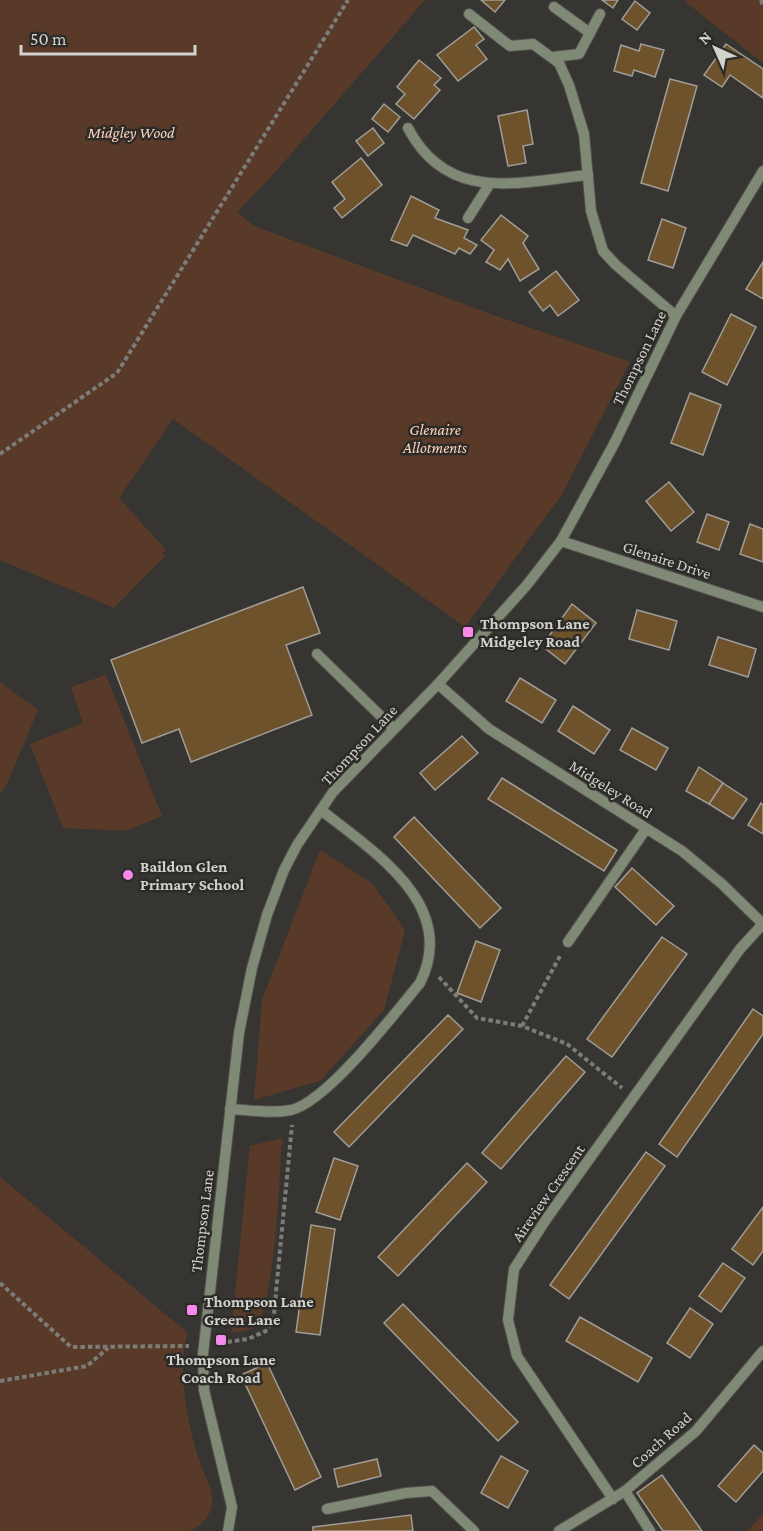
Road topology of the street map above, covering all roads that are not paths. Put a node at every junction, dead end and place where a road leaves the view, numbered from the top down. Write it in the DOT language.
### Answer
graph roads {
  1 [pos="554,8"];
  2 [pos="469,14"];
  3 [pos="600,14"];
  4 [pos="590,33"];
  5 [pos="553,57"];
  6 [pos="408,128"];
  7 [pos="763,171"];
  8 [pos="588,175"];
  9 [pos="489,185"];
  10 [pos="468,218"];
  11 [pos="676,316"];
  12 [pos="561,541"];
  13 [pos="763,607"];
  14 [pos="317,654"];
  15 [pos="438,684"];
  16 [pos="394,729"];
  17 [pos="321,810"];
  18 [pos="646,829"];
  19 [pos="763,924"];
  20 [pos="568,942"];
  21 [pos="230,1109"];
  22 [pos="763,1351"];
  23 [pos="625,1491"];
  24 [pos="613,1499"];
  25 [pos="327,1509"];
  26 [pos="228,1531"];
  27 [pos="474,1531"];
  28 [pos="560,1531"];
  29 [pos="650,1531"];
  1 -- 4 [label="street"];
  2 -- 5 [label="street"];
  3 -- 4 [label="street"];
  4 -- 5 [label="street"];
  5 -- 8 [label="street"];
  6 -- 9 [label="street"];
  7 -- 11 [label="street, Thompson Lane"];
  8 -- 9 [label="street"];
  8 -- 11 [label="street"];
  9 -- 10 [label="street"];
  11 -- 12 [label="street, Thompson Lane"];
  12 -- 13 [label="street, Glenaire Drive"];
  12 -- 15 [label="street, Thompson Lane"];
  14 -- 16 [label="street"];
  15 -- 16 [label="street, Thompson Lane"];
  15 -- 18 [label="street, Midgeley Road"];
  16 -- 17 [label="street, Thompson Lane"];
  17 -- 21 [label="street, Thompson Lane"];
  17 -- 21 [label="street"];
  18 -- 19 [label="street, Midgeley Road"];
  18 -- 20 [label="street"];
  19 -- 24 [label="street, Aireview Crescent"];
  21 -- 26 [label="street, Thompson Lane"];
  22 -- 23 [label="street, Coach Road"];
  23 -- 24 [label="street, Coach Road"];
  23 -- 29 [label="street"];
  24 -- 28 [label="street, Coach Road"];
  25 -- 27 [label="street"];
}
